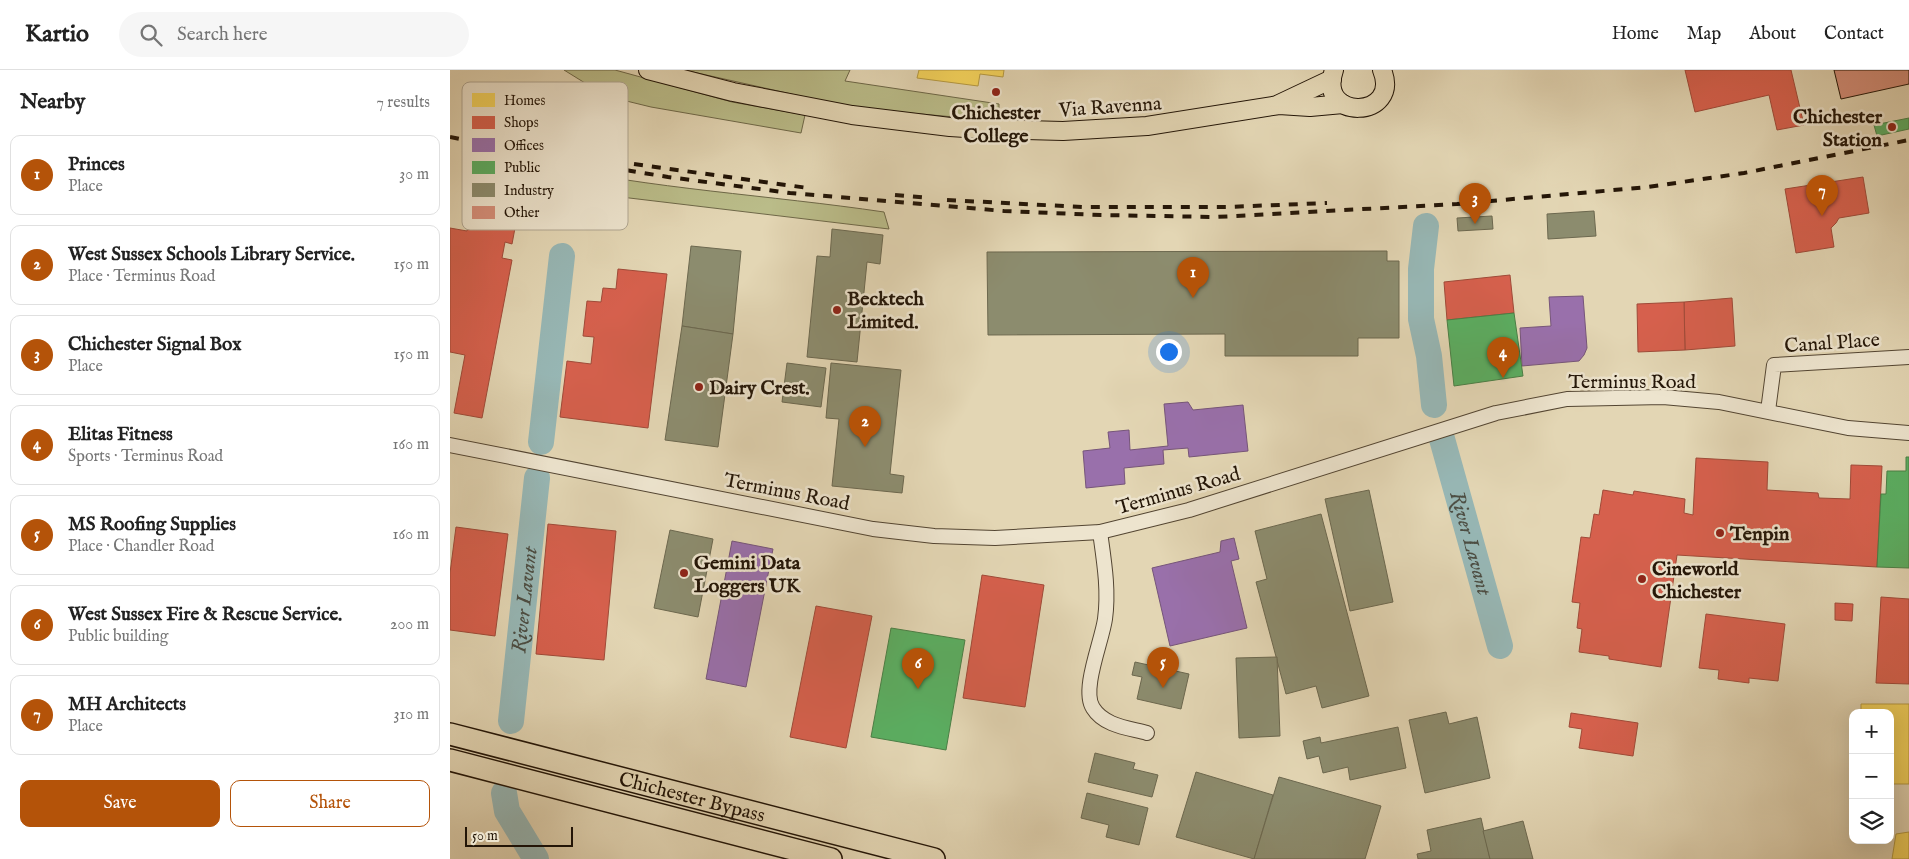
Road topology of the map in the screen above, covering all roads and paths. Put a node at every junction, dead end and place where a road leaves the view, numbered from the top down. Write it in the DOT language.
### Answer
graph roads {
  1 [pos="648,70"];
  2 [pos="1382,70"];
  3 [pos="1333,74"];
  4 [pos="1344,104"];
  5 [pos="1279,105"];
  6 [pos="1909,357"];
  7 [pos="1768,411"];
  8 [pos="1909,433"];
  9 [pos="450,445"];
  10 [pos="1100,532"];
  11 [pos="1147,733"];
  12 [pos="450,734"];
  13 [pos="450,760"];
  14 [pos="831,859"];
  15 [pos="934,859"];
  1 -- 5 [label="main road, Via Ravenna"];
  2 -- 4 [label="main road, Via Ravenna"];
  3 -- 4 [label="main road"];
  3 -- 5 [label="main road, Via Ravenna"];
  4 -- 5 [label="main road, Via Ravenna"];
  6 -- 7 [label="street, Canal Place"];
  7 -- 8 [label="street, Terminus Road"];
  7 -- 10 [label="street, Terminus Road"];
  9 -- 10 [label="street, Terminus Road"];
  10 -- 11 [label="street"];
  12 -- 15 [label="highway, Chichester Bypass"];
  13 -- 14 [label="highway, Chichester Bypass"];
}
